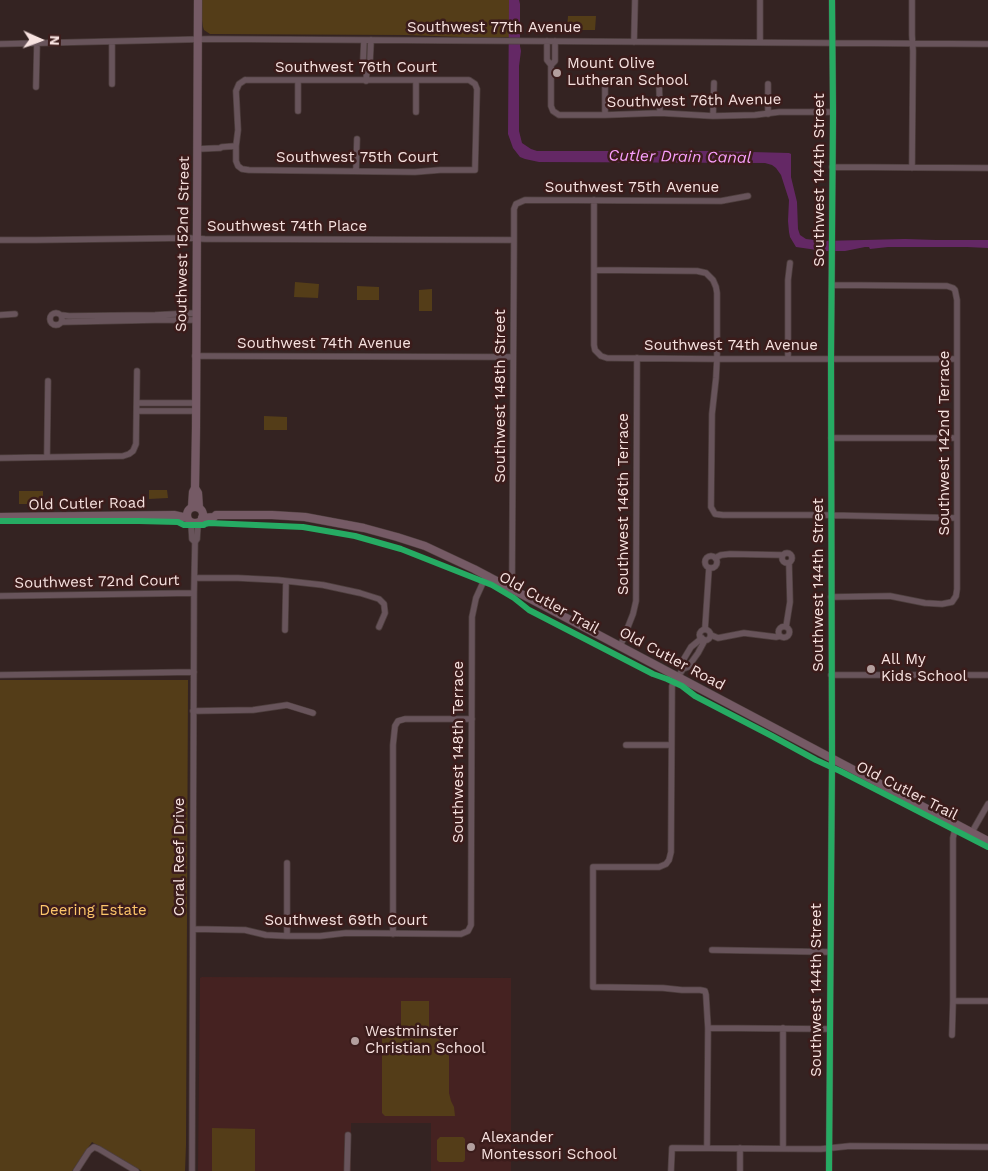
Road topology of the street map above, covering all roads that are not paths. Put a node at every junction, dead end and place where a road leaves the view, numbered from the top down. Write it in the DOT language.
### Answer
graph roads {
  1 [pos="198,0"];
  2 [pos="634,0"];
  3 [pos="760,0"];
  4 [pos="832,0"];
  5 [pos="912,0"];
  6 [pos="198,40"];
  7 [pos="367,40"];
  8 [pos="547,41"];
  9 [pos="555,41"];
  10 [pos="112,42"];
  11 [pos="634,42"];
  12 [pos="760,42"];
  13 [pos="832,42"];
  14 [pos="36,43"];
  15 [pos="912,43"];
  16 [pos="0,44"];
  17 [pos="988,44"];
  18 [pos="551,65"];
  19 [pos="298,80"];
  20 [pos="366,81"];
  21 [pos="416,81"];
  22 [pos="659,82"];
  23 [pos="605,83"];
  24 [pos="714,83"];
  25 [pos="112,84"];
  26 [pos="768,84"];
  27 [pos="36,87"];
  28 [pos="298,111"];
  29 [pos="416,112"];
  30 [pos="833,112"];
  31 [pos="660,113"];
  32 [pos="768,114"];
  33 [pos="605,115"];
  34 [pos="713,116"];
  35 [pos="357,139"];
  36 [pos="236,146"];
  37 [pos="197,147"];
  38 [pos="832,167"];
  39 [pos="912,168"];
  40 [pos="988,168"];
  41 [pos="475,170"];
  42 [pos="356,171"];
  43 [pos="748,196"];
  44 [pos="594,200"];
  45 [pos="516,204"];
  46 [pos="197,238"];
  47 [pos="0,240"];
  48 [pos="514,240"];
  49 [pos="790,263"];
  50 [pos="594,270"];
  51 [pos="832,285"];
  52 [pos="15,314"];
  53 [pos="0,315"];
  54 [pos="196,317"];
  55 [pos="62,318"];
  56 [pos="196,356"];
  57 [pos="513,357"];
  58 [pos="637,358"];
  59 [pos="831,358"];
  60 [pos="717,359"];
  61 [pos="788,359"];
  62 [pos="958,359"];
  63 [pos="136,371"];
  64 [pos="48,381"];
  65 [pos="137,403"];
  66 [pos="196,407"];
  67 [pos="137,411"];
  68 [pos="831,438"];
  69 [pos="957,438"];
  70 [pos="47,456"];
  71 [pos="0,458"];
  72 [pos="195,514"];
  73 [pos="831,516"];
  74 [pos="0,517"];
  75 [pos="957,518"];
  76 [pos="486,576"];
  77 [pos="195,578"];
  78 [pos="286,581"];
  79 [pos="512,590"];
  80 [pos="194,593"];
  81 [pos="0,596"];
  82 [pos="831,597"];
  83 [pos="380,627"];
  84 [pos="705,629"];
  85 [pos="285,630"];
  86 [pos="711,635"];
  87 [pos="703,639"];
  88 [pos="620,647"];
  89 [pos="683,669"];
  90 [pos="194,672"];
  91 [pos="0,675"];
  92 [pos="831,675"];
  93 [pos="988,675"];
  94 [pos="677,676"];
  95 [pos="193,710"];
  96 [pos="313,713"];
  97 [pos="472,719"];
  98 [pos="626,745"];
  99 [pos="671,745"];
  100 [pos="832,759"];
  101 [pos="988,804"];
  102 [pos="956,824"];
  103 [pos="972,832"];
  104 [pos="988,841"];
  105 [pos="287,863"];
  106 [pos="193,929"];
  107 [pos="469,930"];
  108 [pos="393,934"];
  109 [pos="287,936"];
  110 [pos="712,950"];
  111 [pos="830,952"];
  112 [pos="953,1001"];
  113 [pos="988,1001"];
  114 [pos="708,1028"];
  115 [pos="783,1028"];
  116 [pos="830,1028"];
  117 [pos="952,1034"];
  118 [pos="348,1135"];
  119 [pos="988,1147"];
  120 [pos="707,1148"];
  121 [pos="740,1148"];
  122 [pos="783,1148"];
  123 [pos="829,1148"];
  124 [pos="76,1171"];
  125 [pos="136,1171"];
  126 [pos="192,1171"];
  127 [pos="347,1171"];
  128 [pos="671,1171"];
  129 [pos="740,1171"];
  130 [pos="829,1171"];
  1 -- 6 [label="main road, Southwest 152nd Street"];
  2 -- 11 [label="street"];
  3 -- 12 [label="street"];
  4 -- 13 [label="street, Southwest 144th Street"];
  5 -- 15 [label="street"];
  6 -- 7 [label="street, Southwest 77th Avenue"];
  6 -- 10 [label="street, Southwest 77th Avenue"];
  6 -- 37 [label="main road, Southwest 152nd Street"];
  7 -- 8 [label="street, Southwest 77th Avenue"];
  7 -- 20 [label="street"];
  8 -- 9 [label="street, Southwest 77th Avenue"];
  8 -- 18 [label="street"];
  9 -- 11 [label="street, Southwest 77th Avenue"];
  9 -- 18 [label="street"];
  10 -- 14 [label="street, Southwest 77th Avenue"];
  10 -- 25 [label="street"];
  11 -- 12 [label="street, Southwest 77th Avenue"];
  12 -- 13 [label="street, Southwest 77th Avenue"];
  13 -- 15 [label="street, Southwest 77th Avenue"];
  13 -- 30 [label="street, Southwest 144th Street"];
  14 -- 16 [label="street, Southwest 77th Avenue"];
  14 -- 27 [label="street"];
  15 -- 17 [label="street, Southwest 77th Avenue"];
  15 -- 39 [label="street"];
  18 -- 33 [label="street, Southwest 76th Avenue"];
  19 -- 20 [label="street, Southwest 76th Court"];
  19 -- 28 [label="street"];
  19 -- 36 [label="street, Southwest 76th Court"];
  20 -- 21 [label="street, Southwest 76th Court"];
  21 -- 29 [label="street"];
  21 -- 41 [label="street, Southwest 76th Court"];
  22 -- 31 [label="street"];
  23 -- 33 [label="street"];
  24 -- 34 [label="street"];
  26 -- 32 [label="street"];
  30 -- 32 [label="street, Southwest 76th Avenue"];
  30 -- 38 [label="street, Southwest 144th Street"];
  31 -- 33 [label="street, Southwest 76th Avenue"];
  31 -- 34 [label="street, Southwest 76th Avenue"];
  32 -- 34 [label="street, Southwest 76th Avenue"];
  35 -- 42 [label="street"];
  36 -- 37 [label="street"];
  36 -- 42 [label="street, Southwest 75th Court"];
  37 -- 46 [label="main road, Southwest 152nd Street"];
  38 -- 39 [label="street"];
  38 -- 51 [label="street, Southwest 144th Street"];
  39 -- 40 [label="street"];
  41 -- 42 [label="street, Southwest 75th Court"];
  43 -- 44 [label="street, Southwest 75th Avenue"];
  44 -- 45 [label="street, Southwest 75th Avenue"];
  44 -- 50 [label="street"];
  45 -- 48 [label="street, Southwest 148th Street"];
  46 -- 47 [label="street, Southwest 74th Place"];
  46 -- 48 [label="street, Southwest 74th Place"];
  46 -- 54 [label="main road, Southwest 152nd Street"];
  48 -- 57 [label="street, Southwest 148th Street"];
  49 -- 61 [label="street"];
  50 -- 58 [label="street, Southwest 74th Avenue"];
  50 -- 60 [label="street"];
  51 -- 59 [label="street, Southwest 144th Street"];
  51 -- 62 [label="street, Southwest 142nd Terrace"];
  52 -- 53 [label="street"];
  54 -- 55 [label="street"];
  54 -- 56 [label="main road, Southwest 152nd Street"];
  56 -- 57 [label="street, Southwest 74th Avenue"];
  56 -- 66 [label="main road, Southwest 152nd Street"];
  57 -- 79 [label="street, Southwest 148th Street"];
  58 -- 60 [label="street, Southwest 74th Avenue"];
  58 -- 88 [label="street, Southwest 146th Terrace"];
  59 -- 61 [label="street, Southwest 74th Avenue"];
  59 -- 62 [label="street, Southwest 74th Avenue"];
  59 -- 68 [label="street, Southwest 144th Street"];
  60 -- 61 [label="street, Southwest 74th Avenue"];
  60 -- 73 [label="street"];
  62 -- 69 [label="street, Southwest 142nd Terrace"];
  63 -- 65 [label="street"];
  64 -- 70 [label="street"];
  65 -- 66 [label="street"];
  65 -- 67 [label="street"];
  66 -- 67 [label="street"];
  66 -- 72 [label="main road, Southwest 152nd Street"];
  67 -- 70 [label="street"];
  68 -- 69 [label="street"];
  68 -- 73 [label="street, Southwest 144th Street"];
  69 -- 75 [label="street, Southwest 142nd Terrace"];
  70 -- 71 [label="street"];
  72 -- 74 [label="main road, Old Cutler Road"];
  72 -- 76 [label="main road, Old Cutler Road"];
  72 -- 77 [label="street, Coral Reef Drive"];
  73 -- 75 [label="street"];
  73 -- 82 [label="street, Southwest 144th Street"];
  75 -- 82 [label="street, Southwest 142nd Terrace"];
  76 -- 79 [label="main road, Old Cutler Road"];
  76 -- 97 [label="street, Southwest 148th Terrace"];
  77 -- 78 [label="street, Southwest 72nd Court"];
  77 -- 80 [label="street, Coral Reef Drive"];
  78 -- 83 [label="street, Southwest 72nd Court"];
  78 -- 85 [label="street"];
  79 -- 88 [label="main road, Old Cutler Road"];
  80 -- 81 [label="street, Southwest 72nd Court"];
  80 -- 90 [label="street, Coral Reef Drive"];
  82 -- 92 [label="street, Southwest 144th Street"];
  84 -- 86 [label="street"];
  84 -- 86 [label="street"];
  84 -- 87 [label="street"];
  86 -- 87 [label="street"];
  87 -- 89 [label="street"];
  87 -- 89 [label="street"];
  88 -- 94 [label="main road, Old Cutler Road"];
  89 -- 94 [label="street"];
  90 -- 91 [label="street"];
  90 -- 95 [label="street, Coral Reef Drive"];
  92 -- 93 [label="street"];
  92 -- 100 [label="street, Southwest 144th Street"];
  94 -- 99 [label="street"];
  94 -- 100 [label="main road, Old Cutler Road"];
  95 -- 96 [label="street"];
  95 -- 106 [label="street, Coral Reef Drive"];
  97 -- 107 [label="street, Southwest 148th Terrace"];
  97 -- 108 [label="street"];
  98 -- 99 [label="street"];
  99 -- 114 [label="street"];
  100 -- 102 [label="main road, Old Cutler Road"];
  100 -- 111 [label="street, Southwest 144th Street"];
  101 -- 103 [label="street"];
  102 -- 103 [label="main road, Old Cutler Road"];
  102 -- 112 [label="street"];
  103 -- 104 [label="main road, Old Cutler Road"];
  105 -- 109 [label="street"];
  106 -- 109 [label="street, Southwest 69th Court"];
  106 -- 126 [label="street, Coral Reef Drive"];
  107 -- 108 [label="street, Southwest 69th Court"];
  108 -- 109 [label="street, Southwest 69th Court"];
  110 -- 111 [label="street"];
  111 -- 116 [label="street, Southwest 144th Street"];
  112 -- 113 [label="street"];
  112 -- 117 [label="street"];
  114 -- 115 [label="street"];
  114 -- 120 [label="street"];
  115 -- 116 [label="street"];
  115 -- 122 [label="street"];
  116 -- 123 [label="street, Southwest 144th Street"];
  118 -- 127 [label="street"];
  119 -- 123 [label="street"];
  120 -- 121 [label="street"];
  120 -- 128 [label="street"];
  121 -- 122 [label="street"];
  121 -- 129 [label="street"];
  122 -- 123 [label="street"];
  123 -- 130 [label="street, Southwest 144th Street"];
  124 -- 125 [label="street"];
}
